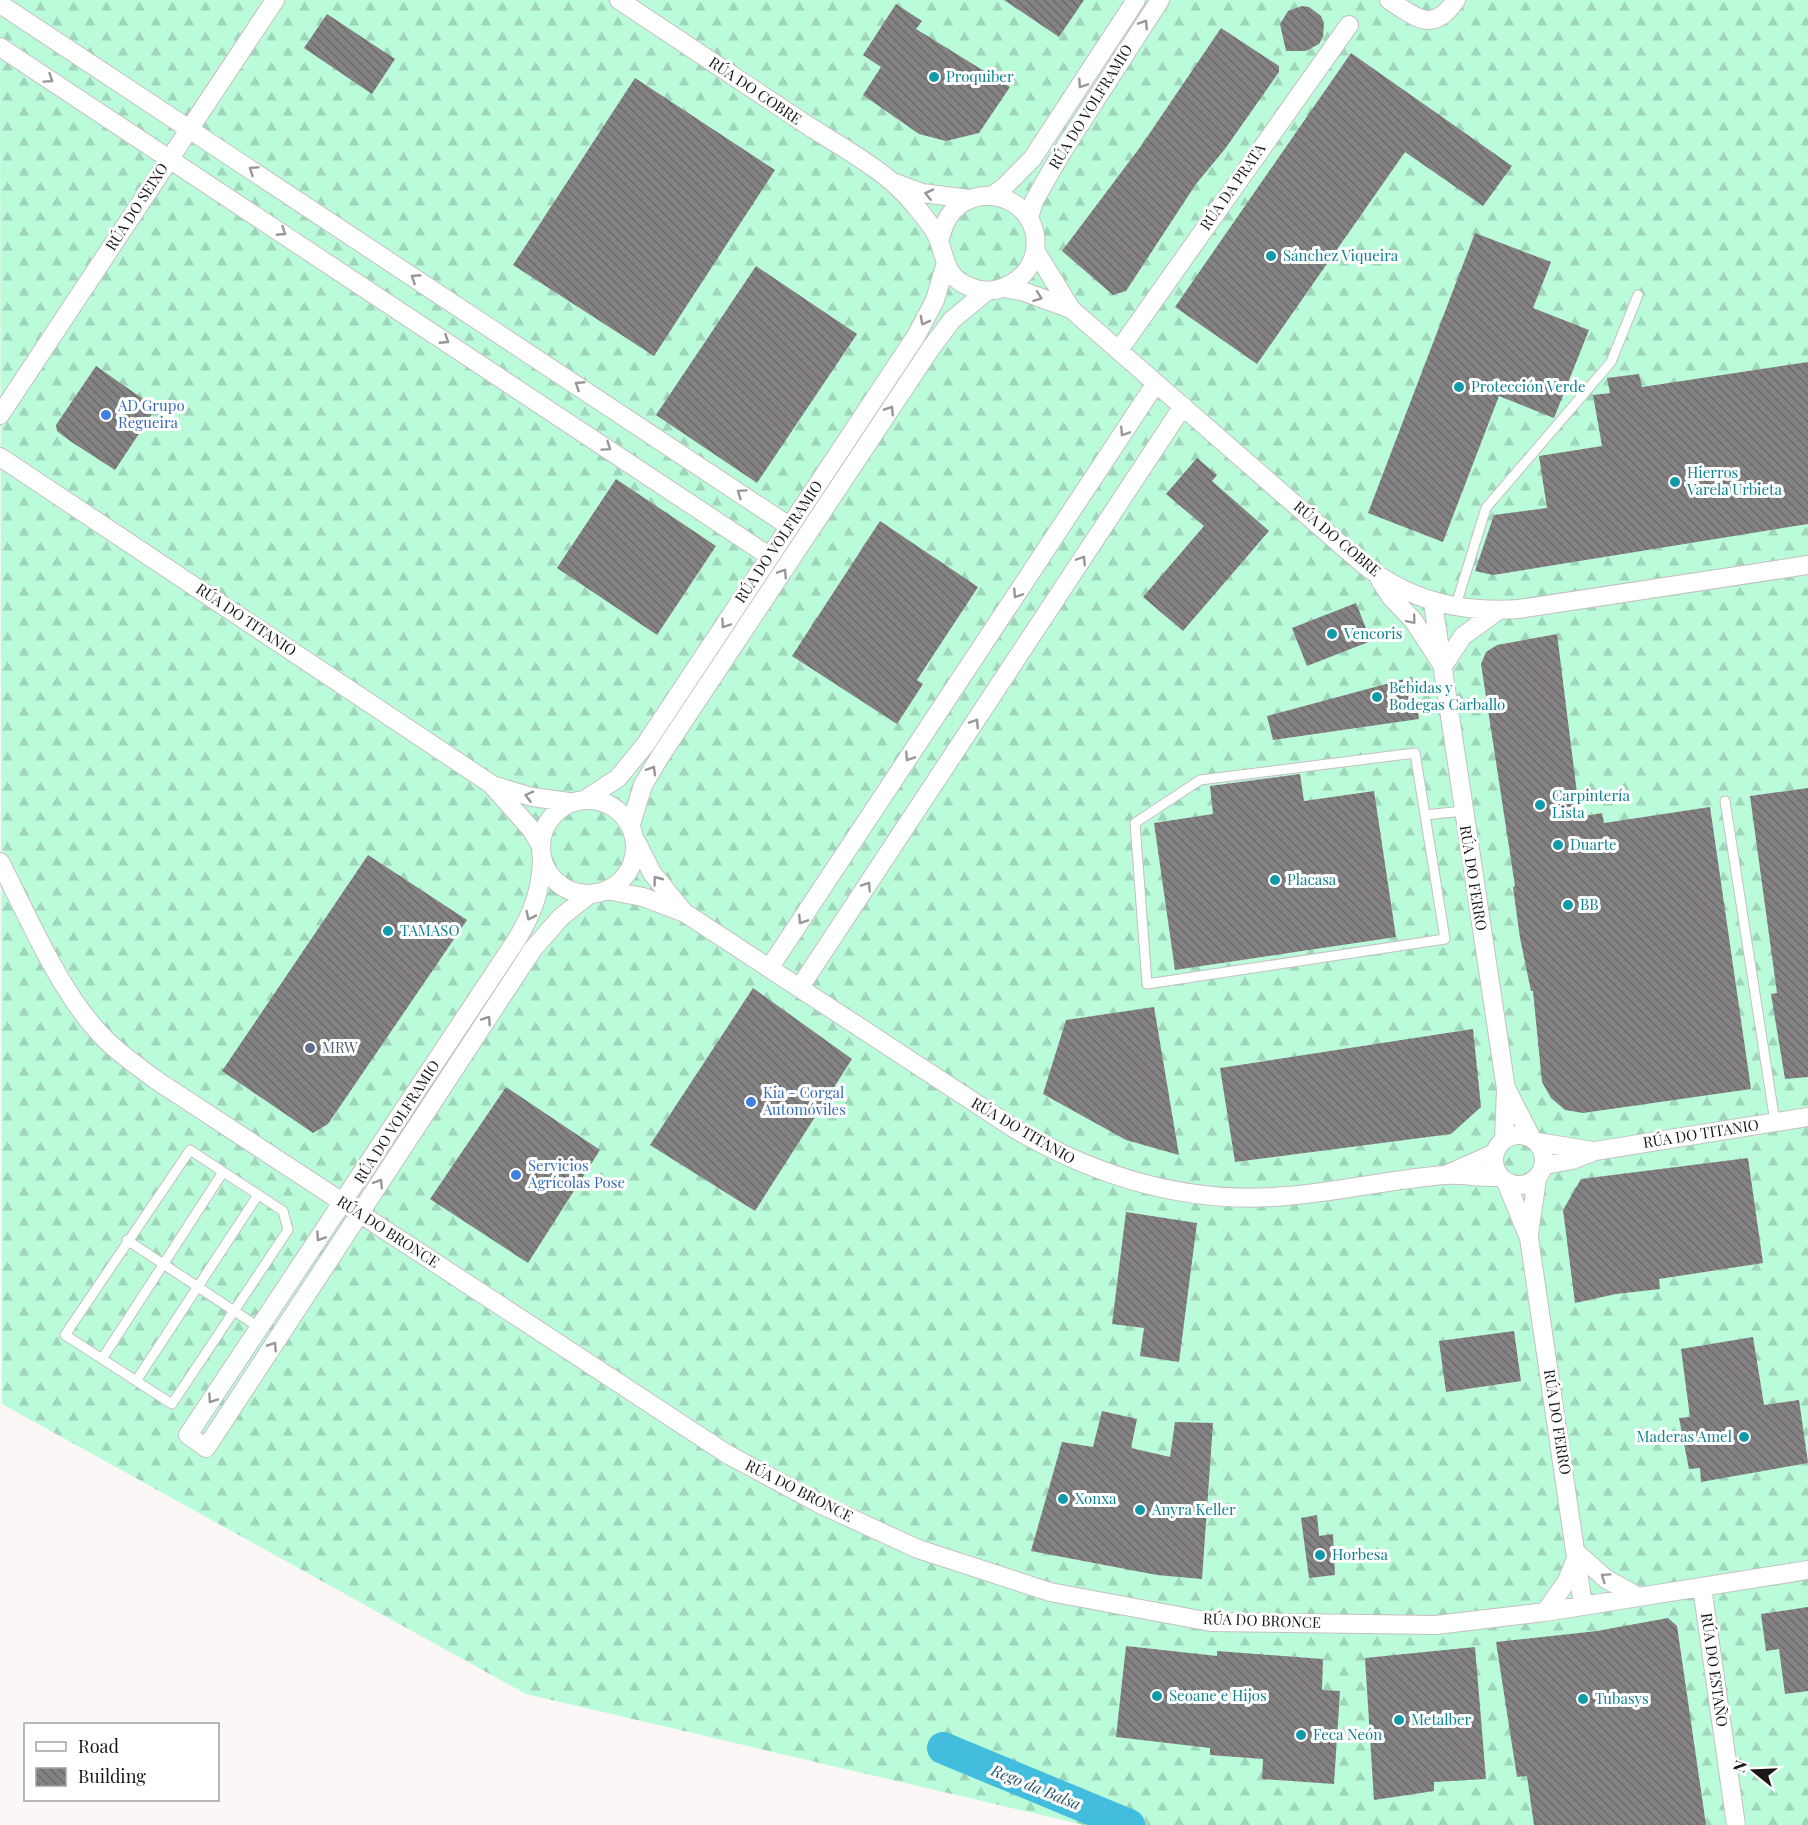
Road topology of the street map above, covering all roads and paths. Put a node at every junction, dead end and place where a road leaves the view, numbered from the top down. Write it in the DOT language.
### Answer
graph roads {
  1 [pos="275,0"];
  2 [pos="619,0"];
  3 [pos="1137,0"];
  4 [pos="1160,0"];
  5 [pos="1389,0"];
  6 [pos="1456,0"];
  7 [pos="0,4"];
  8 [pos="1348,25"];
  9 [pos="0,47"];
  10 [pos="189,130"];
  11 [pos="169,159"];
  12 [pos="892,182"];
  13 [pos="993,195"];
  14 [pos="969,199"];
  15 [pos="1029,218"];
  16 [pos="939,241"];
  17 [pos="1035,250"];
  18 [pos="945,266"];
  19 [pos="995,290"];
  20 [pos="1638,295"];
  21 [pos="1071,309"];
  22 [pos="1119,350"];
  23 [pos="1156,383"];
  24 [pos="1183,406"];
  25 [pos="0,415"];
  26 [pos="0,457"];
  27 [pos="789,526"];
  28 [pos="769,556"];
  29 [pos="1808,566"];
  30 [pos="1378,575"];
  31 [pos="1433,603"];
  32 [pos="1455,608"];
  33 [pos="1499,610"];
  34 [pos="1443,666"];
  35 [pos="491,784"];
  36 [pos="578,801"];
  37 [pos="1725,801"];
  38 [pos="1463,811"];
  39 [pos="1425,815"];
  40 [pos="633,833"];
  41 [pos="541,851"];
  42 [pos="0,862"];
  43 [pos="598,892"];
  44 [pos="686,913"];
  45 [pos="770,968"];
  46 [pos="800,987"];
  47 [pos="1506,1089"];
  48 [pos="1808,1117"];
  49 [pos="1775,1122"];
  50 [pos="1534,1139"];
  51 [pos="1500,1146"];
  52 [pos="1595,1151"];
  53 [pos="223,1172"];
  54 [pos="1541,1172"];
  55 [pos="1446,1175"];
  56 [pos="1503,1179"];
  57 [pos="258,1195"];
  58 [pos="344,1202"];
  59 [pos="360,1213"];
  60 [pos="1529,1238"];
  61 [pos="127,1240"];
  62 [pos="163,1263"];
  63 [pos="197,1286"];
  64 [pos="234,1311"];
  65 [pos="260,1328"];
  66 [pos="102,1359"];
  67 [pos="136,1381"];
  68 [pos="1578,1554"];
  69 [pos="1808,1570"];
  70 [pos="1702,1587"];
  71 [pos="1637,1596"];
  72 [pos="1584,1605"];
  73 [pos="1545,1611"];
  74 [pos="1736,1825"];
  1 -- 10 [label="street, RÚA DO SEIXO"];
  2 -- 12 [label="street, RÚA DO COBRE"];
  3 -- 13 [label="street, RÚA DO VOLFRAMIO, one-way"];
  15 -- 4 [label="street, RÚA DO VOLFRAMIO, one-way"];
  5 -- 6 [label="street"];
  7 -- 10 [label="street"];
  8 -- 22 [label="street, RÚA DA PRATA"];
  9 -- 11 [label="street, one-way"];
  10 -- 11 [label="street, RÚA DO SEIXO"];
  27 -- 10 [label="street, one-way"];
  11 -- 25 [label="street, RÚA DO SEIXO"];
  11 -- 28 [label="street, one-way"];
  14 -- 12 [label="street, one-way"];
  12 -- 16 [label="street"];
  13 -- 14 [label="street"];
  13 -- 15 [label="street"];
  14 -- 16 [label="street"];
  15 -- 17 [label="street"];
  16 -- 18 [label="street"];
  17 -- 19 [label="street"];
  17 -- 21 [label="street"];
  18 -- 19 [label="street"];
  18 -- 27 [label="street, RÚA DO VOLFRAMIO, one-way"];
  19 -- 21 [label="street, one-way"];
  40 -- 19 [label="street, RÚA DO VOLFRAMIO, one-way"];
  20 -- 32 [label="lane"];
  21 -- 22 [label="street, RÚA DO COBRE"];
  22 -- 23 [label="street, RÚA DO COBRE"];
  23 -- 24 [label="street, RÚA DO COBRE"];
  23 -- 45 [label="street, one-way"];
  24 -- 30 [label="street, RÚA DO COBRE"];
  46 -- 24 [label="street, one-way"];
  26 -- 35 [label="street, RÚA DO TITANIO"];
  27 -- 28 [label="street, RÚA DO VOLFRAMIO"];
  28 -- 36 [label="street, RÚA DO VOLFRAMIO, one-way"];
  29 -- 33 [label="street, RÚA DO COBRE"];
  30 -- 31 [label="street, RÚA DO COBRE"];
  30 -- 34 [label="street, RÚA DO FERRO, one-way"];
  31 -- 32 [label="street, RÚA DO COBRE"];
  31 -- 34 [label="street, RÚA DO FERRO"];
  32 -- 33 [label="street, RÚA DO COBRE"];
  33 -- 34 [label="street"];
  34 -- 38 [label="street, RÚA DO FERRO"];
  36 -- 35 [label="street, one-way"];
  35 -- 41 [label="street"];
  36 -- 40 [label="street"];
  36 -- 41 [label="street"];
  37 -- 49 [label="lane"];
  38 -- 39 [label="lane"];
  38 -- 47 [label="street, RÚA DO FERRO"];
  39 -- 39 [label="lane"];
  40 -- 43 [label="street"];
  44 -- 40 [label="street, one-way"];
  41 -- 43 [label="street"];
  41 -- 58 [label="street, RÚA DO VOLFRAMIO, one-way"];
  42 -- 58 [label="street, RÚA DO BRONCE"];
  43 -- 44 [label="street"];
  59 -- 43 [label="street, RÚA DO VOLFRAMIO, one-way"];
  44 -- 45 [label="street, RÚA DO TITANIO"];
  45 -- 46 [label="street, RÚA DO TITANIO"];
  46 -- 55 [label="street, RÚA DO TITANIO"];
  47 -- 50 [label="street, RÚA DO FERRO"];
  47 -- 51 [label="street, RÚA DO FERRO"];
  48 -- 49 [label="street, RÚA DO TITANIO"];
  49 -- 52 [label="street, RÚA DO TITANIO"];
  50 -- 51 [label="street"];
  50 -- 52 [label="street, RÚA DO TITANIO"];
  50 -- 54 [label="street"];
  51 -- 55 [label="street, RÚA DO TITANIO"];
  51 -- 56 [label="street"];
  52 -- 54 [label="street, RÚA DO TITANIO"];
  53 -- 57 [label="lane"];
  53 -- 61 [label="lane"];
  53 -- 62 [label="lane"];
  54 -- 56 [label="street"];
  54 -- 60 [label="street, RÚA DO FERRO"];
  55 -- 56 [label="street, RÚA DO TITANIO"];
  56 -- 60 [label="street, RÚA DO FERRO"];
  57 -- 63 [label="lane"];
  57 -- 64 [label="lane"];
  58 -- 59 [label="street, RÚA DO BRONCE"];
  58 -- 65 [label="street, RÚA DO VOLFRAMIO, one-way"];
  65 -- 59 [label="street, RÚA DO VOLFRAMIO, one-way"];
  59 -- 73 [label="street, RÚA DO BRONCE"];
  60 -- 68 [label="street, RÚA DO FERRO"];
  61 -- 62 [label="lane"];
  61 -- 66 [label="lane"];
  62 -- 63 [label="lane"];
  62 -- 66 [label="lane"];
  63 -- 64 [label="lane"];
  63 -- 67 [label="lane"];
  64 -- 65 [label="lane"];
  64 -- 67 [label="lane"];
  66 -- 67 [label="lane"];
  71 -- 68 [label="street, one-way"];
  68 -- 72 [label="street, RÚA DO FERRO"];
  68 -- 73 [label="street"];
  69 -- 70 [label="street, RÚA DO BRONCE"];
  70 -- 71 [label="street, RÚA DO BRONCE"];
  70 -- 74 [label="street, RÚA DO ESTAÑO"];
  71 -- 72 [label="street, RÚA DO BRONCE"];
  72 -- 73 [label="street, RÚA DO BRONCE"];
}
